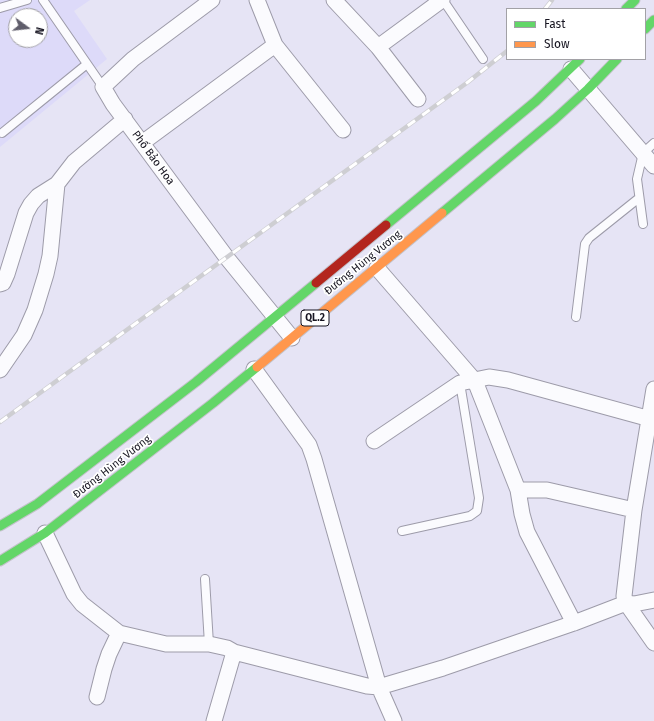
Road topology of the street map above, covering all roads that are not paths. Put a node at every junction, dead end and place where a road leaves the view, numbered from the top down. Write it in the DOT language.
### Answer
graph roads {
  1 [pos="27,0"];
  2 [pos="43,0"];
  3 [pos="212,0"];
  4 [pos="257,0"];
  5 [pos="334,0"];
  6 [pos="443,0"];
  7 [pos="635,0"];
  8 [pos="0,8"];
  9 [pos="627,8"];
  10 [pos="654,20"];
  11 [pos="646,29"];
  12 [pos="275,45"];
  13 [pos="378,47"];
  14 [pos="483,59"];
  15 [pos="616,60"];
  16 [pos="87,64"];
  17 [pos="575,64"];
  18 [pos="103,87"];
  19 [pos="588,89"];
  20 [pos="418,99"];
  21 [pos="125,119"];
  22 [pos="343,130"];
  23 [pos="2,133"];
  24 [pos="142,143"];
  25 [pos="649,148"];
  26 [pos="654,166"];
  27 [pos="57,184"];
  28 [pos="639,198"];
  29 [pos="643,224"];
  30 [pos="377,268"];
  31 [pos="0,284"];
  32 [pos="576,317"];
  33 [pos="275,318"];
  34 [pos="292,338"];
  35 [pos="254,369"];
  36 [pos="0,370"];
  37 [pos="475,381"];
  38 [pos="460,384"];
  39 [pos="654,389"];
  40 [pos="651,420"];
  41 [pos="374,441"];
  42 [pos="518,490"];
  43 [pos="634,510"];
  44 [pos="0,526"];
  45 [pos="402,531"];
  46 [pos="46,533"];
  47 [pos="0,560"];
  48 [pos="205,579"];
  49 [pos="654,600"];
  50 [pos="626,603"];
  51 [pos="574,623"];
  52 [pos="119,633"];
  53 [pos="654,643"];
  54 [pos="209,644"];
  55 [pos="234,652"];
  56 [pos="379,687"];
  57 [pos="97,697"];
  58 [pos="214,721"];
  59 [pos="394,721"];
  1 -- 8 [label="lane"];
  2 -- 16 [label="lane"];
  3 -- 18 [label="street"];
  4 -- 12 [label="street"];
  5 -- 13 [label="street"];
  6 -- 13 [label="street"];
  6 -- 14 [label="lane"];
  7 -- 9 [label="main road"];
  10 -- 11 [label="main road"];
  12 -- 22 [label="street"];
  12 -- 24 [label="street"];
  13 -- 20 [label="street"];
  15 -- 19 [label="main road, Đường Hùng Vương / QL.2"];
  16 -- 18 [label="lane"];
  16 -- 23 [label="lane"];
  17 -- 19 [label="street"];
  17 -- 33 [label="main road, Đường Hùng Vương / QL.2"];
  18 -- 21 [label="street, Phố Bảo Hoa"];
  19 -- 25 [label="street"];
  19 -- 30 [label="main road, Đường Hùng Vương / QL.2"];
  21 -- 24 [label="street, Phố Bảo Hoa"];
  21 -- 27 [label="street"];
  24 -- 33 [label="street, Phố Bảo Hoa"];
  25 -- 26 [label="street"];
  25 -- 28 [label="lane"];
  27 -- 31 [label="street"];
  27 -- 36 [label="street"];
  28 -- 29 [label="lane"];
  28 -- 32 [label="lane"];
  30 -- 34 [label="main road, Đường Hùng Vương / QL.2"];
  30 -- 37 [label="street"];
  33 -- 34 [label="street, Phố Bảo Hoa"];
  33 -- 44 [label="main road, Đường Hùng Vương / QL.2"];
  34 -- 35 [label="main road, Đường Hùng Vương / QL.2"];
  35 -- 46 [label="main road, Đường Hùng Vương / QL.2"];
  35 -- 56 [label="street"];
  37 -- 38 [label="street"];
  37 -- 40 [label="street"];
  37 -- 42 [label="street"];
  38 -- 41 [label="street"];
  38 -- 45 [label="lane"];
  39 -- 40 [label="street"];
  40 -- 43 [label="street"];
  42 -- 43 [label="street"];
  42 -- 51 [label="street"];
  43 -- 50 [label="street"];
  46 -- 47 [label="main road, Đường Hùng Vương / QL.2"];
  46 -- 52 [label="street"];
  48 -- 54 [label="lane"];
  49 -- 50 [label="street"];
  50 -- 51 [label="street"];
  50 -- 53 [label="street"];
  51 -- 56 [label="street"];
  52 -- 54 [label="street"];
  52 -- 57 [label="street"];
  54 -- 55 [label="street"];
  55 -- 56 [label="street"];
  55 -- 58 [label="street"];
  56 -- 59 [label="street"];
}
